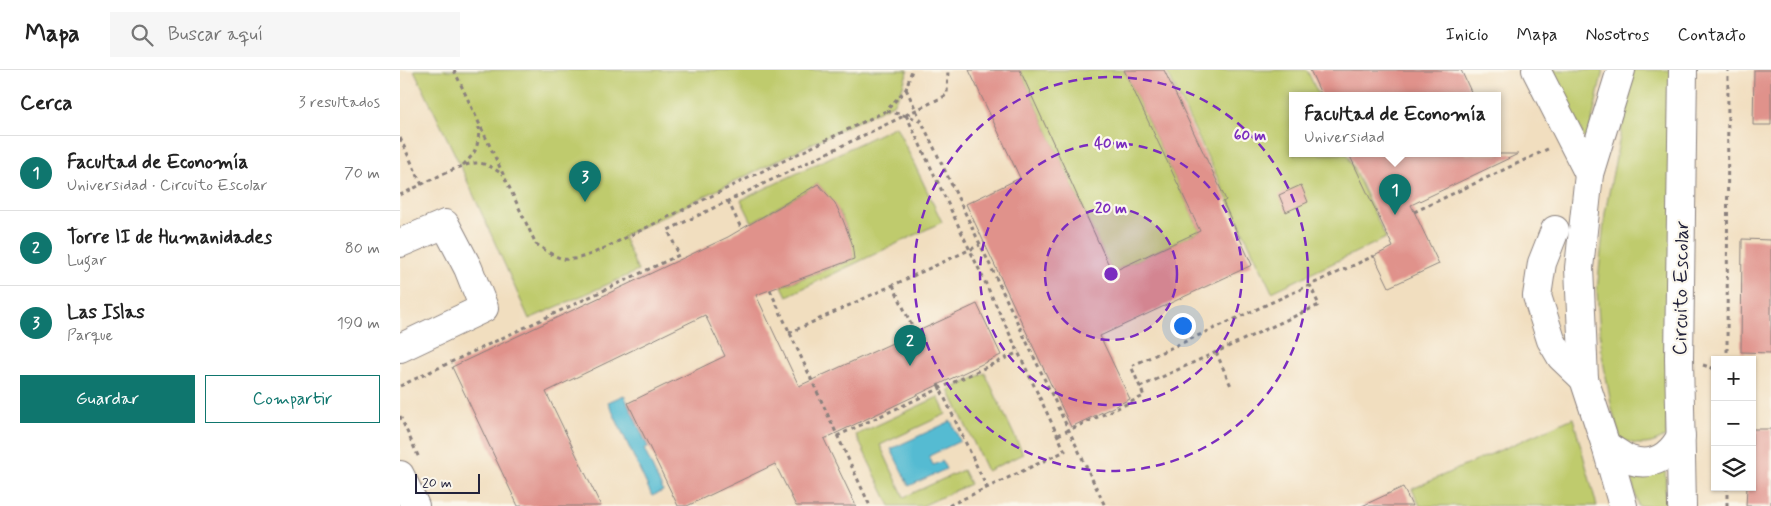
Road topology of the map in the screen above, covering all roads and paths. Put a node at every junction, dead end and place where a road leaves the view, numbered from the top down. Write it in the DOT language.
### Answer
graph roads {
  1 [pos="454,70"];
  2 [pos="912,70"];
  3 [pos="948,70"];
  4 [pos="1536,70"];
  5 [pos="1621,70"];
  6 [pos="1683,70"];
  7 [pos="1728,70"];
  8 [pos="906,90"];
  9 [pos="916,110"];
  10 [pos="886,111"];
  11 [pos="906,115"];
  12 [pos="922,123"];
  13 [pos="479,124"];
  14 [pos="400,138"];
  15 [pos="1555,146"];
  16 [pos="461,167"];
  17 [pos="1589,174"];
  18 [pos="503,175"];
  19 [pos="422,185"];
  20 [pos="400,195"];
  21 [pos="728,201"];
  22 [pos="1587,205"];
  23 [pos="1414,212"];
  24 [pos="741,228"];
  25 [pos="400,243"];
  26 [pos="980,245"];
  27 [pos="970,250"];
  28 [pos="1374,256"];
  29 [pos="893,285"];
  30 [pos="1310,285"];
  31 [pos="770,290"];
  32 [pos="789,333"];
  33 [pos="915,333"];
  34 [pos="400,348"];
  35 [pos="1019,352"];
  36 [pos="1216,352"];
  37 [pos="1727,356"];
  38 [pos="1584,379"];
  39 [pos="400,386"];
  40 [pos="939,386"];
  41 [pos="1231,386"];
  42 [pos="1140,387"];
  43 [pos="1069,430"];
  44 [pos="837,436"];
  45 [pos="1058,436"];
  46 [pos="1682,436"];
  47 [pos="1606,446"];
  48 [pos="400,475"];
  49 [pos="987,488"];
  50 [pos="1727,491"];
  51 [pos="415,506"];
  52 [pos="870,506"];
  53 [pos="948,506"];
  54 [pos="1105,506"];
  55 [pos="1623,506"];
  56 [pos="1682,506"];
  57 [pos="1727,506"];
  1 -- 13 [label="path"];
  2 -- 8 [label="path"];
  3 -- 9 [label="path"];
  4 -- 17 [label="street"];
  5 -- 17 [label="street"];
  6 -- 46 [label="street, Circuito Escolar"];
  7 -- 37 [label="path"];
  8 -- 9 [label="path"];
  8 -- 10 [label="path"];
  9 -- 11 [label="path"];
  9 -- 12 [label="path"];
  10 -- 11 [label="path"];
  10 -- 18 [label="path"];
  11 -- 12 [label="path"];
  11 -- 21 [label="path"];
  11 -- 27 [label="path"];
  12 -- 26 [label="path"];
  13 -- 16 [label="path"];
  13 -- 18 [label="path"];
  14 -- 19 [label="path"];
  15 -- 23 [label="path"];
  16 -- 18 [label="path"];
  16 -- 19 [label="path"];
  17 -- 22 [label="street"];
  19 -- 20 [label="path"];
  21 -- 24 [label="path"];
  21 -- 39 [label="path"];
  22 -- 38 [label="street"];
  22 -- 38 [label="street"];
  25 -- 34 [label="street"];
  26 -- 27 [label="path"];
  26 -- 43 [label="path"];
  27 -- 29 [label="path"];
  27 -- 35 [label="path"];
  28 -- 30 [label="path"];
  29 -- 32 [label="path"];
  29 -- 33 [label="path"];
  30 -- 36 [label="path"];
  30 -- 42 [label="path"];
  31 -- 32 [label="path"];
  32 -- 44 [label="path"];
  35 -- 40 [label="path"];
  35 -- 45 [label="path"];
  36 -- 41 [label="path"];
  36 -- 42 [label="path"];
  38 -- 47 [label="street"];
  40 -- 44 [label="path"];
  40 -- 49 [label="path"];
  42 -- 43 [label="path"];
  43 -- 45 [label="path"];
  43 -- 54 [label="path"];
  44 -- 52 [label="path"];
  45 -- 49 [label="path"];
  46 -- 47 [label="street"];
  46 -- 56 [label="street, Circuito Escolar"];
  47 -- 55 [label="street"];
  48 -- 51 [label="street"];
  49 -- 53 [label="path"];
  50 -- 57 [label="path"];
}
